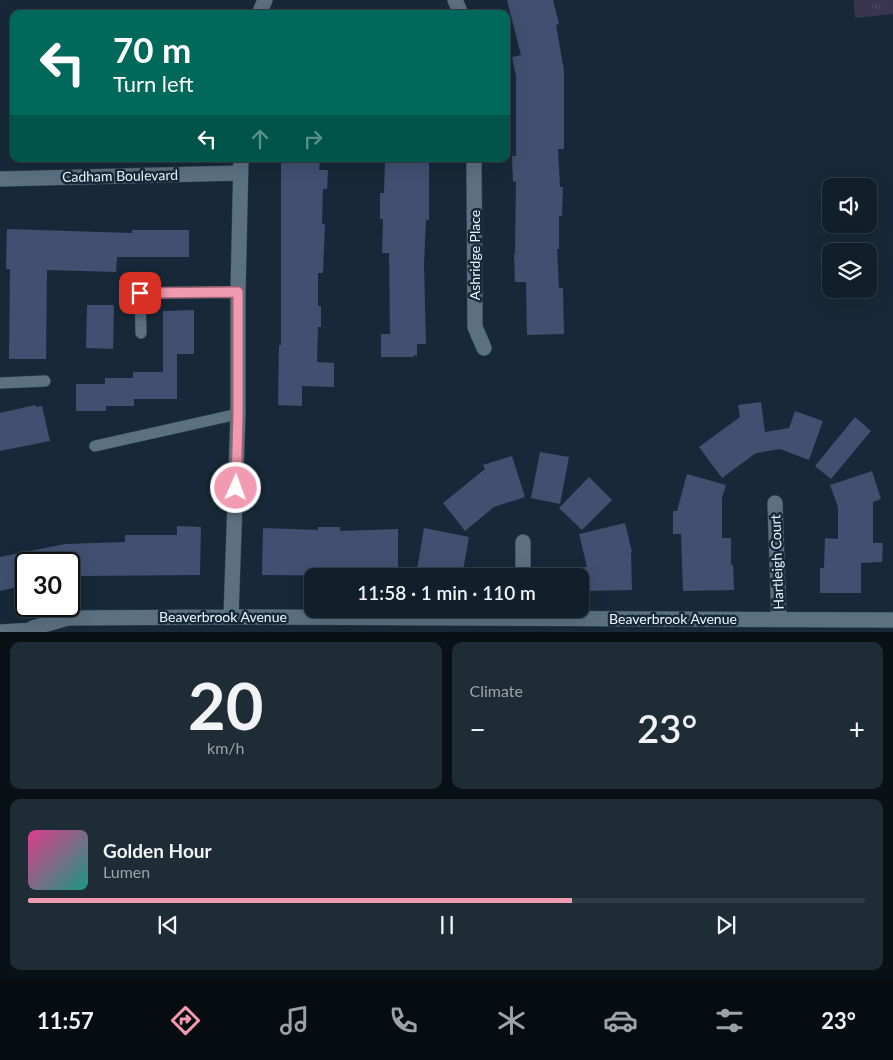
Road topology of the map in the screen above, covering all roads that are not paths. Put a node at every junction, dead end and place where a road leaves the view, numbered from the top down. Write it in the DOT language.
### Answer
graph roads {
  1 [pos="474,162"];
  2 [pos="241,166"];
  3 [pos="0,179"];
  4 [pos="238,292"];
  5 [pos="141,333"];
  6 [pos="484,348"];
  7 [pos="45,381"];
  8 [pos="0,383"];
  9 [pos="238,414"];
  10 [pos="95,446"];
  11 [pos="775,503"];
  12 [pos="523,542"];
  13 [pos="523,568"];
  14 [pos="304,616"];
  15 [pos="589,616"];
  16 [pos="231,617"];
  17 [pos="779,620"];
  18 [pos="893,620"];
  19 [pos="34,628"];
  20 [pos="0,630"];
  1 -- 6 [label="street, Ashridge Place"];
  2 -- 3 [label="street, Cadham Boulevard"];
  2 -- 4 [label="street"];
  4 -- 5 [label="lane"];
  4 -- 9 [label="street"];
  7 -- 8 [label="lane"];
  9 -- 10 [label="lane"];
  9 -- 16 [label="street"];
  11 -- 17 [label="street, Hartleigh Court"];
  12 -- 13 [label="street"];
  14 -- 16 [label="street, Beaverbrook Avenue"];
  15 -- 17 [label="street, Beaverbrook Avenue"];
  16 -- 19 [label="street, Beaverbrook Avenue"];
  17 -- 18 [label="street, Beaverbrook Avenue"];
  19 -- 20 [label="lane"];
}
